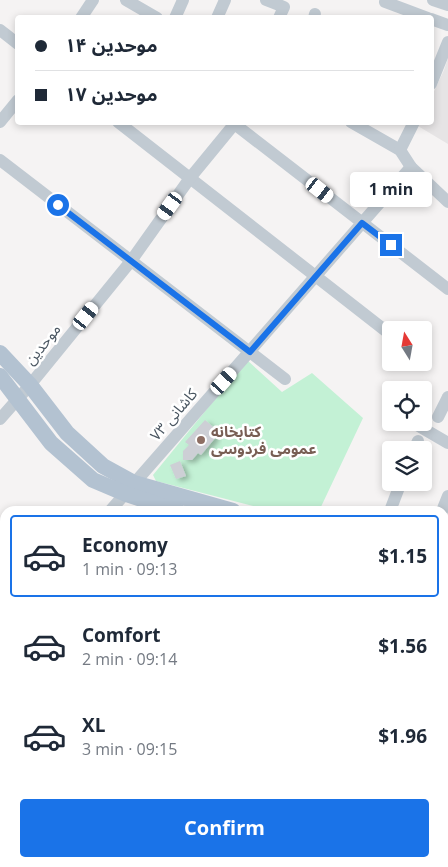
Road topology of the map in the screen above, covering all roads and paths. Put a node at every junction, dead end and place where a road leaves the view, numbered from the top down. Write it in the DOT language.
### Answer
graph roads {
  1 [pos="126,0"];
  2 [pos="183,0"];
  3 [pos="225,0"];
  4 [pos="266,0"];
  5 [pos="433,0"];
  6 [pos="385,2"];
  7 [pos="448,6"];
  8 [pos="153,15"];
  9 [pos="176,15"];
  10 [pos="218,15"];
  11 [pos="280,15"];
  12 [pos="420,15"];
  13 [pos="434,20"];
  14 [pos="448,25"];
  15 [pos="0,30"];
  16 [pos="15,42"];
  17 [pos="448,42"];
  18 [pos="434,77"];
  19 [pos="15,104"];
  20 [pos="0,122"];
  21 [pos="122,125"];
  22 [pos="232,125"];
  23 [pos="237,125"];
  24 [pos="356,125"];
  25 [pos="412,125"];
  26 [pos="400,150"];
  27 [pos="0,160"];
  28 [pos="410,168"];
  29 [pos="190,178"];
  30 [pos="448,202"];
  31 [pos="362,223"];
  32 [pos="130,260"];
  33 [pos="316,276"];
  34 [pos="448,289"];
  35 [pos="382,328"];
  36 [pos="250,352"];
  37 [pos="0,353"];
  38 [pos="0,376"];
  39 [pos="285,379"];
  40 [pos="30,386"];
  41 [pos="448,397"];
  42 [pos="18,399"];
  43 [pos="438,417"];
  44 [pos="0,419"];
  45 [pos="427,431"];
  46 [pos="448,443"];
  47 [pos="130,488"];
  48 [pos="398,491"];
  49 [pos="114,506"];
  50 [pos="168,506"];
  51 [pos="191,506"];
  52 [pos="392,506"];
  1 -- 8 [label="street"];
  2 -- 9 [label="street"];
  3 -- 10 [label="street"];
  4 -- 11 [label="street"];
  5 -- 7 [label="street"];
  6 -- 12 [label="street"];
  13 -- 14 [label="street"];
  15 -- 16 [label="street"];
  17 -- 18 [label="street"];
  19 -- 20 [label="street"];
  21 -- 29 [label="street"];
  22 -- 29 [label="street, موحدین"];
  23 -- 31 [label="street"];
  24 -- 26 [label="street"];
  25 -- 26 [label="street"];
  26 -- 28 [label="street"];
  27 -- 32 [label="street"];
  28 -- 30 [label="street"];
  28 -- 31 [label="street, کاشانی ۷۳"];
  29 -- 32 [label="street, موحدین"];
  29 -- 33 [label="street"];
  31 -- 33 [label="street, کاشانی ۷۳"];
  31 -- 34 [label="street"];
  32 -- 36 [label="street"];
  32 -- 40 [label="street, موحدین"];
  33 -- 35 [label="street"];
  33 -- 36 [label="street, کاشانی ۷۳"];
  36 -- 39 [label="street"];
  36 -- 47 [label="street, کاشانی ۷۳"];
  37 -- 40 [label="main road"];
  38 -- 42 [label="main road"];
  40 -- 42 [label="street, موحدین"];
  40 -- 47 [label="main road"];
  41 -- 43 [label="street"];
  42 -- 44 [label="street, موحدین"];
  42 -- 47 [label="main road"];
  45 -- 46 [label="street"];
  47 -- 49 [label="street, کاشانی ۷۳"];
  47 -- 50 [label="main road"];
  47 -- 51 [label="main road"];
  48 -- 52 [label="street"];
}
